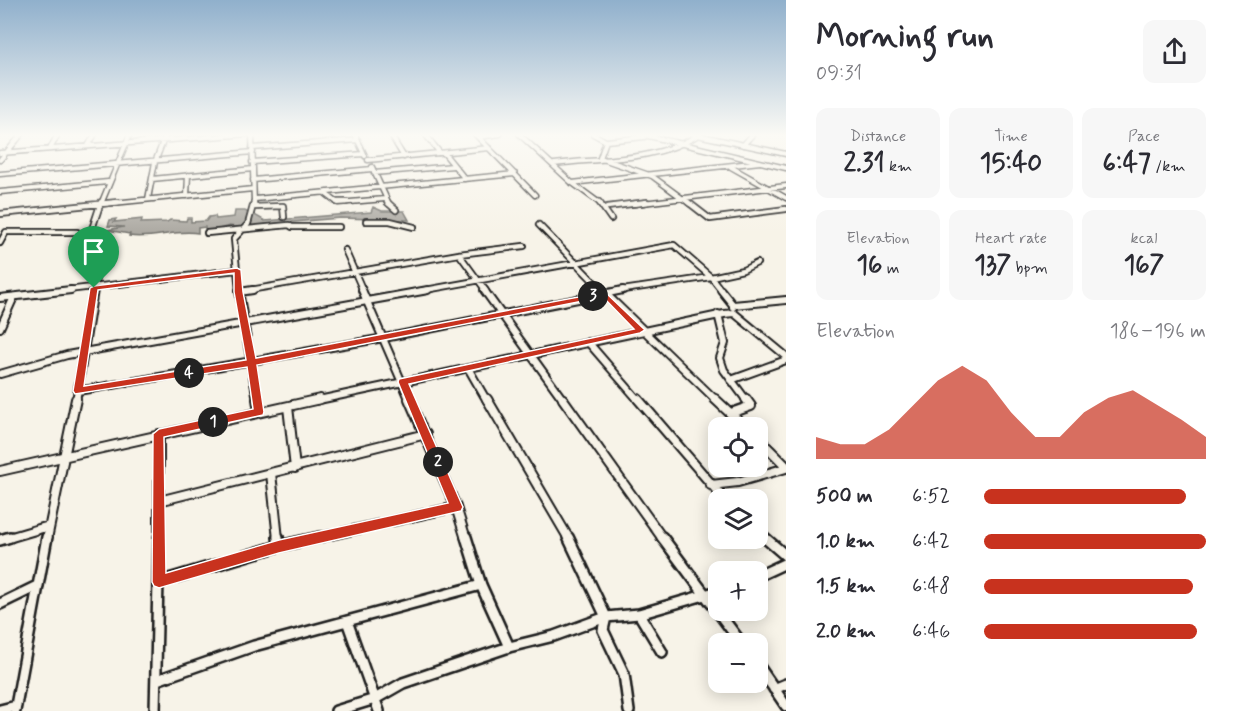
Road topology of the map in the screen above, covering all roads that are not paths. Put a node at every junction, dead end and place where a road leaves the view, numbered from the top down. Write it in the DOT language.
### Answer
graph roads {
  1 [pos="87,167"];
  2 [pos="114,167"];
  3 [pos="154,167"];
  4 [pos="372,167"];
  5 [pos="434,167"];
  6 [pos="454,167"];
  7 [pos="508,167"];
  8 [pos="557,167"];
  9 [pos="627,167"];
  10 [pos="729,167"];
  11 [pos="731,167"];
  12 [pos="252,169"];
  13 [pos="374,171"];
  14 [pos="0,174"];
  15 [pos="515,174"];
  16 [pos="188,175"];
  17 [pos="652,176"];
  18 [pos="152,178"];
  19 [pos="465,179"];
  20 [pos="253,180"];
  21 [pos="108,182"];
  22 [pos="572,183"];
  23 [pos="786,186"];
  24 [pos="379,188"];
  25 [pos="770,188"];
  26 [pos="253,189"];
  27 [pos="0,192"];
  28 [pos="326,194"];
  29 [pos="535,195"];
  30 [pos="187,196"];
  31 [pos="683,198"];
  32 [pos="786,198"];
  33 [pos="148,199"];
  34 [pos="255,199"];
  35 [pos="385,199"];
  36 [pos="100,204"];
  37 [pos="253,207"];
  38 [pos="607,207"];
  39 [pos="786,208"];
  40 [pos="396,210"];
  41 [pos="0,214"];
  42 [pos="284,217"];
  43 [pos="611,219"];
  44 [pos="366,221"];
  45 [pos="539,225"];
  46 [pos="93,226"];
  47 [pos="339,227"];
  48 [pos="414,227"];
  49 [pos="243,230"];
  50 [pos="77,232"];
  51 [pos="207,233"];
  52 [pos="99,236"];
  53 [pos="0,243"];
  54 [pos="524,246"];
  55 [pos="345,250"];
  56 [pos="459,254"];
  57 [pos="575,262"];
  58 [pos="757,263"];
  59 [pos="237,270"];
  60 [pos="355,272"];
  61 [pos="711,276"];
  62 [pos="477,281"];
  63 [pos="94,288"];
  64 [pos="239,292"];
  65 [pos="605,294"];
  66 [pos="14,297"];
  67 [pos="0,298"];
  68 [pos="366,299"];
  69 [pos="786,300"];
  70 [pos="733,305"];
  71 [pos="734,313"];
  72 [pos="717,314"];
  73 [pos="501,315"];
  74 [pos="244,322"];
  75 [pos="0,328"];
  76 [pos="640,330"];
  77 [pos="384,339"];
  78 [pos="588,342"];
  79 [pos="84,351"];
  80 [pos="530,354"];
  81 [pos="786,358"];
  82 [pos="251,363"];
  83 [pos="468,368"];
  84 [pos="0,374"];
  85 [pos="731,380"];
  86 [pos="403,382"];
  87 [pos="78,391"];
  88 [pos="288,407"];
  89 [pos="259,412"];
  90 [pos="731,413"];
  91 [pos="735,417"];
  92 [pos="159,434"];
  93 [pos="426,434"];
  94 [pos="768,448"];
  95 [pos="64,455"];
  96 [pos="786,467"];
  97 [pos="295,468"];
  98 [pos="0,471"];
  99 [pos="271,473"];
  100 [pos="711,485"];
  101 [pos="715,489"];
  102 [pos="159,501"];
  103 [pos="456,507"];
  104 [pos="49,526"];
  105 [pos="0,540"];
  106 [pos="768,541"];
  107 [pos="279,546"];
  108 [pos="786,556"];
  109 [pos="786,563"];
  110 [pos="768,571"];
  111 [pos="159,582"];
  112 [pos="481,585"];
  113 [pos="37,586"];
  114 [pos="708,595"];
  115 [pos="704,596"];
  116 [pos="0,604"];
  117 [pos="639,614"];
  118 [pos="606,617"];
  119 [pos="348,621"];
  120 [pos="733,633"];
  121 [pos="509,647"];
  122 [pos="662,652"];
  123 [pos="157,680"];
  124 [pos="768,680"];
  125 [pos="786,684"];
  126 [pos="774,689"];
  127 [pos="375,699"];
  128 [pos="786,706"];
  129 [pos="15,708"];
  130 [pos="0,710"];
  131 [pos="156,711"];
  132 [pos="336,711"];
  133 [pos="379,711"];
  134 [pos="629,711"];
  1 -- 14 [label="street"];
  2 -- 21 [label="street"];
  3 -- 18 [label="street"];
  4 -- 13 [label="street"];
  5 -- 13 [label="street"];
  6 -- 19 [label="street"];
  7 -- 15 [label="street"];
  8 -- 22 [label="street"];
  9 -- 17 [label="street"];
  10 -- 17 [label="street"];
  11 -- 25 [label="street"];
  12 -- 16 [label="street"];
  12 -- 20 [label="street"];
  13 -- 20 [label="street"];
  13 -- 24 [label="street"];
  15 -- 19 [label="street"];
  15 -- 29 [label="street"];
  16 -- 18 [label="street"];
  16 -- 30 [label="street"];
  17 -- 22 [label="street"];
  17 -- 31 [label="street"];
  18 -- 33 [label="street"];
  19 -- 24 [label="street"];
  20 -- 26 [label="street"];
  21 -- 27 [label="street"];
  21 -- 36 [label="street"];
  22 -- 38 [label="street"];
  23 -- 25 [label="street"];
  24 -- 34 [label="street"];
  24 -- 35 [label="street"];
  25 -- 31 [label="street"];
  25 -- 32 [label="street"];
  26 -- 30 [label="street"];
  26 -- 34 [label="street"];
  28 -- 35 [label="street"];
  30 -- 33 [label="street"];
  31 -- 38 [label="street"];
  31 -- 39 [label="street"];
  33 -- 36 [label="street"];
  34 -- 37 [label="street"];
  35 -- 40 [label="street"];
  36 -- 41 [label="street"];
  36 -- 46 [label="street"];
  37 -- 42 [label="street"];
  37 -- 49 [label="street"];
  38 -- 43 [label="street"];
  44 -- 48 [label="street"];
  45 -- 57 [label="street"];
  47 -- 49 [label="street"];
  49 -- 51 [label="street"];
  49 -- 59 [label="street"];
  50 -- 53 [label="street"];
  52 -- 63 [label="street"];
  54 -- 56 [label="street"];
  55 -- 60 [label="street"];
  56 -- 60 [label="street"];
  56 -- 62 [label="street"];
  57 -- 61 [label="street"];
  57 -- 62 [label="street"];
  57 -- 65 [label="street"];
  58 -- 61 [label="street"];
  59 -- 63 [label="street"];
  59 -- 64 [label="street"];
  60 -- 64 [label="street"];
  60 -- 68 [label="street"];
  61 -- 65 [label="street"];
  61 -- 70 [label="street"];
  62 -- 68 [label="street"];
  62 -- 73 [label="street"];
  63 -- 66 [label="street"];
  63 -- 79 [label="street"];
  64 -- 74 [label="street"];
  65 -- 73 [label="street"];
  65 -- 76 [label="street"];
  66 -- 67 [label="street"];
  66 -- 75 [label="street"];
  68 -- 74 [label="street"];
  68 -- 77 [label="street"];
  69 -- 70 [label="street"];
  70 -- 71 [label="street"];
  71 -- 72 [label="street"];
  71 -- 81 [label="street"];
  72 -- 76 [label="street"];
  72 -- 85 [label="street"];
  73 -- 77 [label="street"];
  73 -- 80 [label="street"];
  74 -- 79 [label="street"];
  74 -- 82 [label="street"];
  76 -- 78 [label="street"];
  76 -- 90 [label="street"];
  77 -- 82 [label="street"];
  77 -- 86 [label="street"];
  78 -- 80 [label="street"];
  78 -- 100 [label="street"];
  79 -- 84 [label="street"];
  79 -- 87 [label="street"];
  80 -- 83 [label="street"];
  80 -- 115 [label="street"];
  81 -- 85 [label="street"];
  82 -- 87 [label="street"];
  82 -- 89 [label="street"];
  83 -- 86 [label="street"];
  83 -- 118 [label="street"];
  85 -- 90 [label="street"];
  86 -- 88 [label="street"];
  86 -- 93 [label="street"];
  87 -- 95 [label="street"];
  88 -- 89 [label="street"];
  88 -- 97 [label="street"];
  89 -- 92 [label="street"];
  90 -- 91 [label="street"];
  92 -- 95 [label="street"];
  92 -- 102 [label="street"];
  93 -- 97 [label="street"];
  93 -- 103 [label="street"];
  94 -- 96 [label="street"];
  95 -- 98 [label="street"];
  95 -- 104 [label="street"];
  96 -- 100 [label="street"];
  97 -- 99 [label="street"];
  99 -- 102 [label="street"];
  99 -- 107 [label="street"];
  100 -- 101 [label="street"];
  102 -- 111 [label="street"];
  103 -- 107 [label="street"];
  103 -- 112 [label="street"];
  104 -- 105 [label="street"];
  104 -- 113 [label="street"];
  106 -- 108 [label="street"];
  107 -- 111 [label="street"];
  109 -- 110 [label="street"];
  111 -- 123 [label="street"];
  112 -- 119 [label="street"];
  112 -- 121 [label="street"];
  113 -- 116 [label="street"];
  113 -- 129 [label="street"];
  114 -- 115 [label="street"];
  115 -- 117 [label="street"];
  115 -- 120 [label="street"];
  117 -- 118 [label="street"];
  117 -- 122 [label="street"];
  118 -- 121 [label="street"];
  118 -- 134 [label="street"];
  119 -- 123 [label="street"];
  119 -- 127 [label="street"];
  121 -- 127 [label="street"];
  123 -- 131 [label="street"];
  124 -- 126 [label="street"];
  125 -- 126 [label="street"];
  126 -- 128 [label="street"];
  127 -- 132 [label="street"];
  127 -- 133 [label="street"];
  129 -- 130 [label="street"];
}
